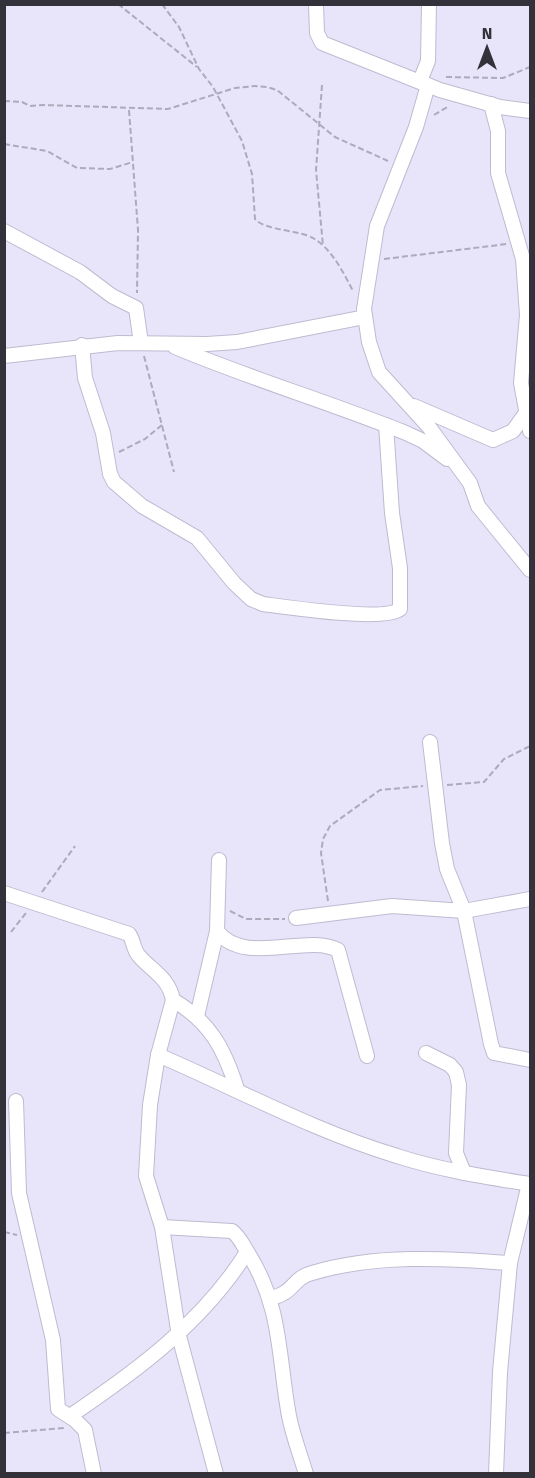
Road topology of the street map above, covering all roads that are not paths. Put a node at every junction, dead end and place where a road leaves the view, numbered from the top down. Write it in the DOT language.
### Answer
graph roads {
  1 [pos="316,4"];
  2 [pos="429,4"];
  3 [pos="424,83"];
  4 [pos="491,104"];
  5 [pos="531,111"];
  6 [pos="4,231"];
  7 [pos="364,313"];
  8 [pos="141,343"];
  9 [pos="168,344"];
  10 [pos="82,345"];
  11 [pos="4,356"];
  12 [pos="410,404"];
  13 [pos="528,409"];
  14 [pos="386,425"];
  15 [pos="531,431"];
  16 [pos="462,472"];
  17 [pos="531,570"];
  18 [pos="430,742"];
  19 [pos="219,860"];
  20 [pos="4,893"];
  21 [pos="531,899"];
  22 [pos="464,911"];
  23 [pos="296,918"];
  24 [pos="217,931"];
  25 [pos="173,1000"];
  26 [pos="197,1016"];
  27 [pos="426,1053"];
  28 [pos="158,1055"];
  29 [pos="367,1056"];
  30 [pos="531,1060"];
  31 [pos="237,1089"];
  32 [pos="16,1101"];
  33 [pos="464,1173"];
  34 [pos="530,1184"];
  35 [pos="162,1227"];
  36 [pos="247,1252"];
  37 [pos="510,1263"];
  38 [pos="270,1298"];
  39 [pos="179,1336"];
  40 [pos="70,1416"];
  41 [pos="94,1473"];
  42 [pos="216,1473"];
  43 [pos="306,1473"];
  44 [pos="496,1473"];
  1 -- 3 [label="street"];
  2 -- 3 [label="street"];
  3 -- 4 [label="street"];
  3 -- 7 [label="street"];
  4 -- 5 [label="street"];
  4 -- 13 [label="street"];
  6 -- 8 [label="street"];
  7 -- 9 [label="street"];
  7 -- 12 [label="street"];
  8 -- 9 [label="street"];
  8 -- 10 [label="street"];
  9 -- 14 [label="street"];
  10 -- 11 [label="street"];
  10 -- 14 [label="street"];
  12 -- 13 [label="street"];
  12 -- 16 [label="street"];
  13 -- 15 [label="street"];
  14 -- 16 [label="street"];
  16 -- 17 [label="street"];
  18 -- 22 [label="street"];
  19 -- 24 [label="street"];
  20 -- 25 [label="street"];
  21 -- 22 [label="street"];
  22 -- 23 [label="street"];
  22 -- 30 [label="street"];
  24 -- 26 [label="street"];
  24 -- 29 [label="street"];
  25 -- 26 [label="street"];
  25 -- 28 [label="street"];
  26 -- 31 [label="street"];
  27 -- 33 [label="street"];
  28 -- 31 [label="street"];
  28 -- 35 [label="street"];
  31 -- 33 [label="street"];
  32 -- 40 [label="street"];
  33 -- 34 [label="street"];
  34 -- 37 [label="street"];
  35 -- 36 [label="street"];
  35 -- 39 [label="street"];
  36 -- 38 [label="street"];
  36 -- 39 [label="street"];
  37 -- 38 [label="street"];
  37 -- 44 [label="street"];
  38 -- 43 [label="street"];
  39 -- 40 [label="street"];
  39 -- 42 [label="street"];
  40 -- 41 [label="street"];
}
